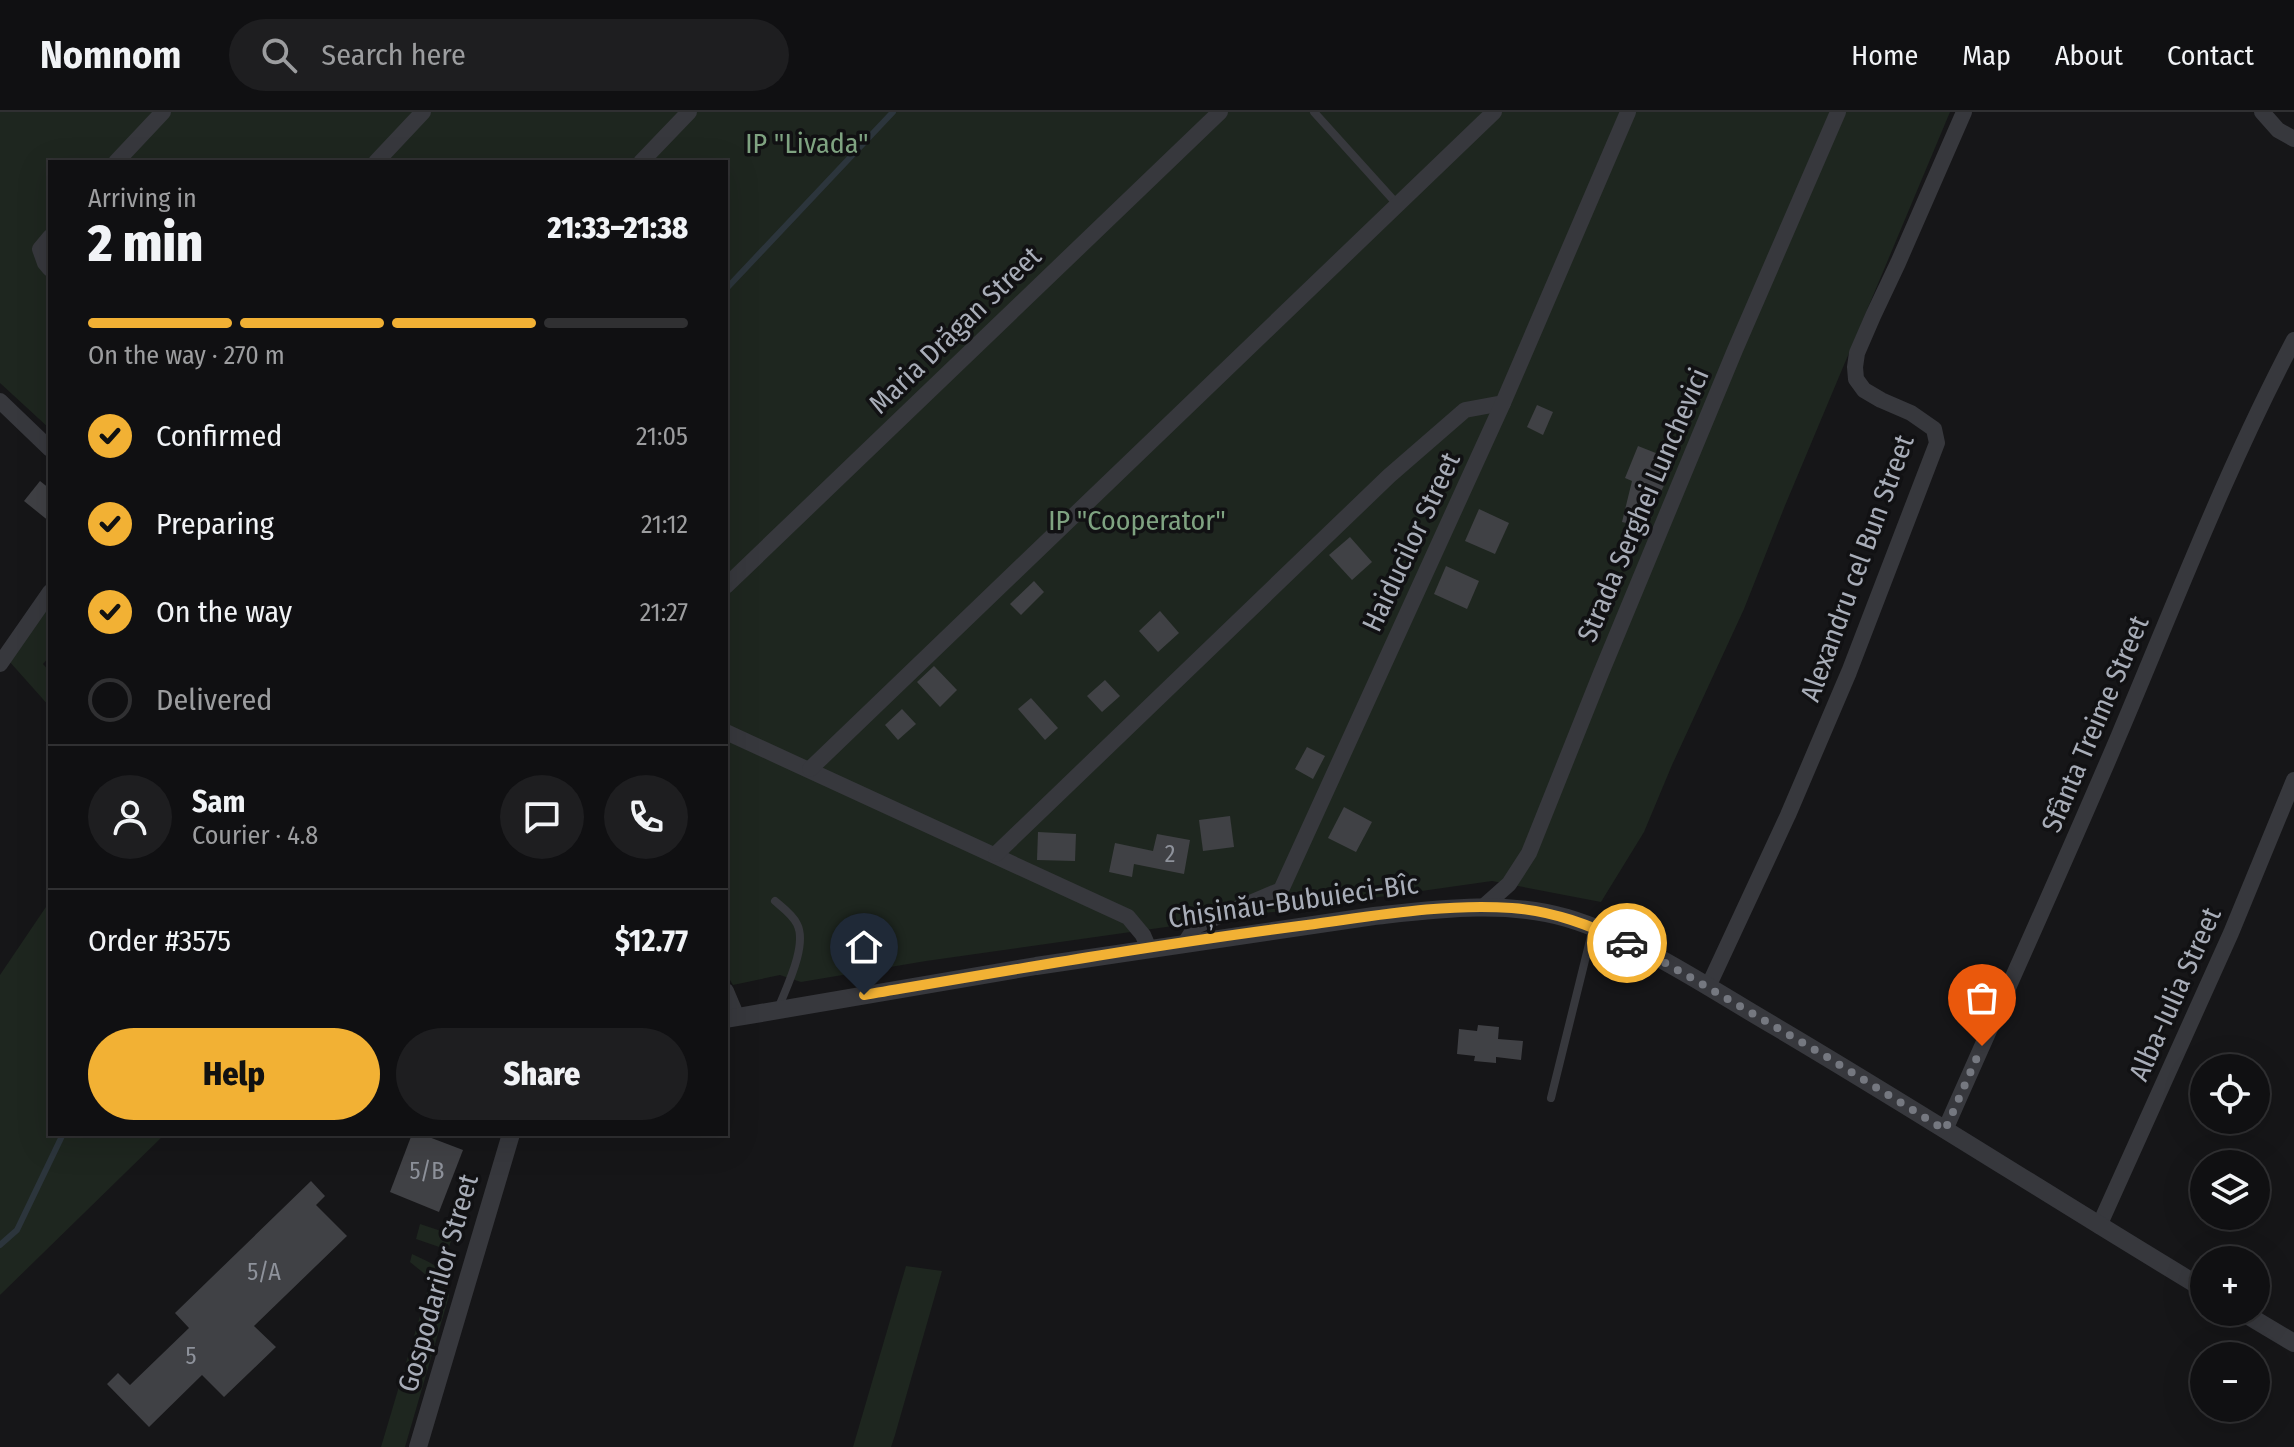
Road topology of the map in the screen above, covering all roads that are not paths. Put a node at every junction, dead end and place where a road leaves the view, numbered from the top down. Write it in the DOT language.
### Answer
graph roads {
  1 [pos="163,112"];
  2 [pos="423,112"];
  3 [pos="689,112"];
  4 [pos="1220,112"];
  5 [pos="1314,112"];
  6 [pos="1494,112"];
  7 [pos="1628,112"];
  8 [pos="1838,112"];
  9 [pos="1964,112"];
  10 [pos="2262,112"];
  11 [pos="2294,139"];
  12 [pos="118,160"];
  13 [pos="378,160"];
  14 [pos="643,160"];
  15 [pos="1397,204"];
  16 [pos="48,239"];
  17 [pos="48,267"];
  18 [pos="2294,340"];
  19 [pos="0,401"];
  20 [pos="1503,403"];
  21 [pos="48,447"];
  22 [pos="728,584"];
  23 [pos="48,595"];
  24 [pos="0,664"];
  25 [pos="728,733"];
  26 [pos="810,769"];
  27 [pos="2294,780"];
  28 [pos="996,854"];
  29 [pos="775,901"];
  30 [pos="1482,908"];
  31 [pos="1594,927"];
  32 [pos="1185,943"];
  33 [pos="1149,949"];
  34 [pos="1708,987"];
  35 [pos="778,1010"];
  36 [pos="732,1018"];
  37 [pos="1551,1098"];
  38 [pos="1945,1130"];
  39 [pos="510,1136"];
  40 [pos="2099,1226"];
  41 [pos="2190,1281"];
  42 [pos="2265,1326"];
  43 [pos="2294,1343"];
  44 [pos="418,1447"];
  1 -- 12 [label="street"];
  2 -- 13 [label="street"];
  3 -- 14 [label="street"];
  4 -- 22 [label="street, Maria Drăgan Street"];
  5 -- 15 [label="lane"];
  6 -- 15 [label="street"];
  7 -- 20 [label="street, Haiducilor Street"];
  8 -- 30 [label="street, Strada Serghei Lunchevici"];
  9 -- 34 [label="street, Alexandru cel Bun Street"];
  10 -- 11 [label="street"];
  15 -- 26 [label="street"];
  16 -- 17 [label="street"];
  18 -- 38 [label="street, Sfânta Treime Street"];
  19 -- 21 [label="street"];
  20 -- 28 [label="street"];
  20 -- 32 [label="street, Haiducilor Street"];
  23 -- 24 [label="street"];
  25 -- 26 [label="street"];
  26 -- 28 [label="street"];
  27 -- 40 [label="street, Alba-Iulia Street"];
  28 -- 33 [label="street"];
  29 -- 35 [label="lane"];
  30 -- 31 [label="street, Chișinău-Bubuieci-Bîc"];
  30 -- 32 [label="street, Chișinău-Bubuieci-Bîc"];
  31 -- 34 [label="street, Chișinău-Bubuieci-Bîc"];
  31 -- 37 [label="lane"];
  32 -- 33 [label="street, Chișinău-Bubuieci-Bîc"];
  33 -- 35 [label="street, Chișinău-Bubuieci-Bîc"];
  34 -- 38 [label="street, Chișinău-Bubuieci-Bîc"];
  35 -- 36 [label="street, Chișinău-Bubuieci-Bîc"];
  38 -- 40 [label="street, Chișinău-Bubuieci-Bîc"];
  39 -- 44 [label="street, Gospodarilor Street"];
  40 -- 41 [label="street, Chișinău-Bubuieci-Bîc"];
  42 -- 43 [label="street"];
}
